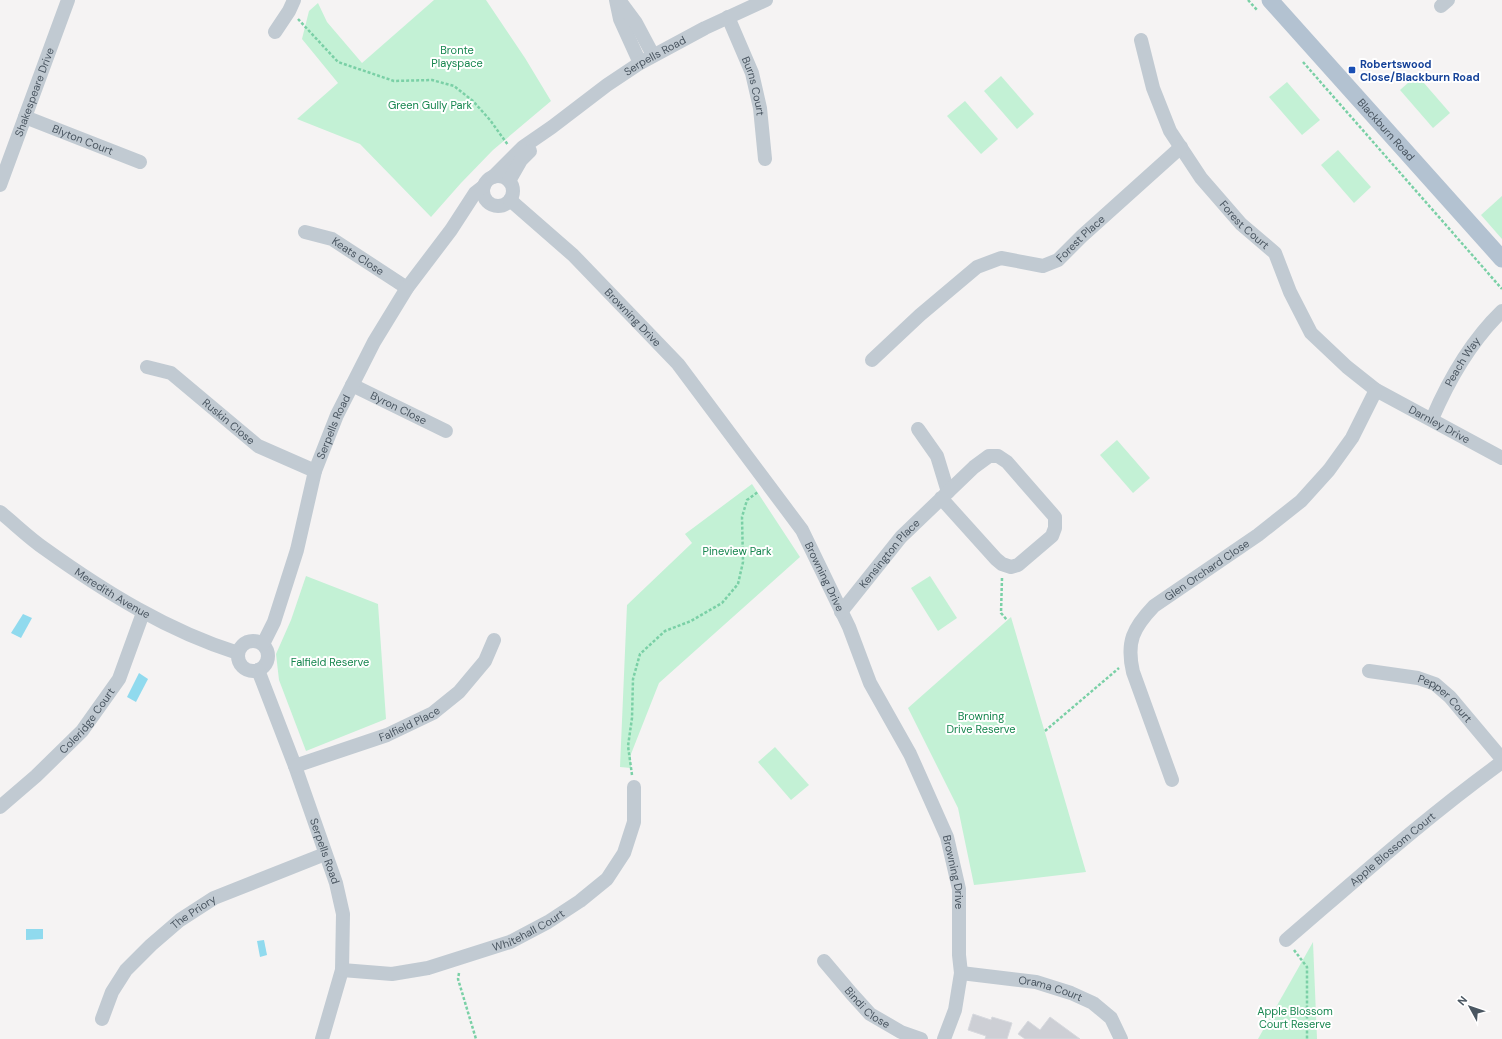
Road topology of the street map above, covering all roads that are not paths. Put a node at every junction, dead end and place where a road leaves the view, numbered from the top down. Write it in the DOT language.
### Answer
graph roads {
  1 [pos="68,0"];
  2 [pos="616,0"];
  3 [pos="619,0"];
  4 [pos="766,0"];
  5 [pos="292,5"];
  6 [pos="1264,6"];
  7 [pos="728,17"];
  8 [pos="275,32"];
  9 [pos="1141,40"];
  10 [pos="653,55"];
  11 [pos="640,63"];
  12 [pos="25,117"];
  13 [pos="552,127"];
  14 [pos="1181,147"];
  15 [pos="765,159"];
  16 [pos="140,162"];
  17 [pos="488,181"];
  18 [pos="509,181"];
  19 [pos="0,185"];
  20 [pos="510,200"];
  21 [pos="488,202"];
  22 [pos="450,230"];
  23 [pos="305,232"];
  24 [pos="1502,259"];
  25 [pos="407,288"];
  26 [pos="1502,311"];
  27 [pos="872,360"];
  28 [pos="147,367"];
  29 [pos="352,386"];
  30 [pos="1376,390"];
  31 [pos="1432,419"];
  32 [pos="918,428"];
  33 [pos="446,431"];
  34 [pos="1502,458"];
  35 [pos="315,470"];
  36 [pos="945,495"];
  37 [pos="0,512"];
  38 [pos="841,612"];
  39 [pos="143,613"];
  40 [pos="494,640"];
  41 [pos="263,644"];
  42 [pos="238,653"];
  43 [pos="258,670"];
  44 [pos="1369,671"];
  45 [pos="1502,760"];
  46 [pos="295,766"];
  47 [pos="1172,780"];
  48 [pos="634,787"];
  49 [pos="0,807"];
  50 [pos="325,854"];
  51 [pos="1286,940"];
  52 [pos="824,961"];
  53 [pos="342,970"];
  54 [pos="961,973"];
  55 [pos="102,1019"];
  56 [pos="322,1039"];
  57 [pos="922,1039"];
  58 [pos="944,1039"];
  59 [pos="1121,1039"];
  1 -- 12 [label="street, Shakespeare Drive"];
  2 -- 11 [label="street"];
  3 -- 10 [label="street"];
  4 -- 7 [label="street, Serpells Road"];
  5 -- 8 [label="street"];
  6 -- 24 [label="main road, Blackburn Road"];
  7 -- 10 [label="street, Serpells Road"];
  7 -- 15 [label="street, Burns Court"];
  9 -- 14 [label="street, Forest Court"];
  10 -- 11 [label="street, Serpells Road"];
  11 -- 13 [label="street, Serpells Road"];
  12 -- 16 [label="street, Blyton Court"];
  12 -- 19 [label="street, Shakespeare Drive"];
  13 -- 17 [label="street, Serpells Road"];
  13 -- 18 [label="street, Serpells Road"];
  14 -- 27 [label="street, Forest Place"];
  14 -- 30 [label="street, Forest Court"];
  17 -- 18 [label="street"];
  17 -- 21 [label="street"];
  17 -- 22 [label="street, Serpells Road"];
  18 -- 20 [label="street"];
  20 -- 21 [label="street"];
  20 -- 38 [label="street, Browning Drive"];
  21 -- 22 [label="street, Serpells Road"];
  22 -- 25 [label="street, Serpells Road"];
  23 -- 25 [label="street, Keats Close"];
  25 -- 29 [label="street, Serpells Road"];
  26 -- 31 [label="street, Peach Way"];
  28 -- 35 [label="street, Ruskin Close"];
  29 -- 33 [label="street, Byron Close"];
  29 -- 35 [label="street, Serpells Road"];
  30 -- 31 [label="street, Darnley Drive"];
  30 -- 47 [label="street, Glen Orchard Close"];
  31 -- 34 [label="street, Darnley Drive"];
  32 -- 36 [label="street"];
  35 -- 41 [label="street, Serpells Road"];
  36 -- 36 [label="street, Kensington Place"];
  36 -- 38 [label="street, Kensington Place"];
  37 -- 39 [label="street, Meredith Avenue"];
  38 -- 54 [label="street, Browning Drive"];
  39 -- 42 [label="street, Meredith Avenue"];
  39 -- 49 [label="street, Coleridge Court"];
  40 -- 46 [label="street, Falfield Place"];
  41 -- 42 [label="street"];
  41 -- 43 [label="street"];
  42 -- 43 [label="street"];
  43 -- 46 [label="street, Serpells Road"];
  44 -- 45 [label="street, Pepper Court"];
  45 -- 51 [label="street, Apple Blossom Court"];
  46 -- 50 [label="street, Serpells Road"];
  48 -- 53 [label="street, Whitehall Court"];
  50 -- 53 [label="street, Serpells Road"];
  50 -- 55 [label="street, The Priory"];
  52 -- 57 [label="street, Bindi Close"];
  53 -- 56 [label="street, Serpells Road"];
  54 -- 58 [label="street, Browning Drive"];
  54 -- 59 [label="street, Orama Court"];
}
